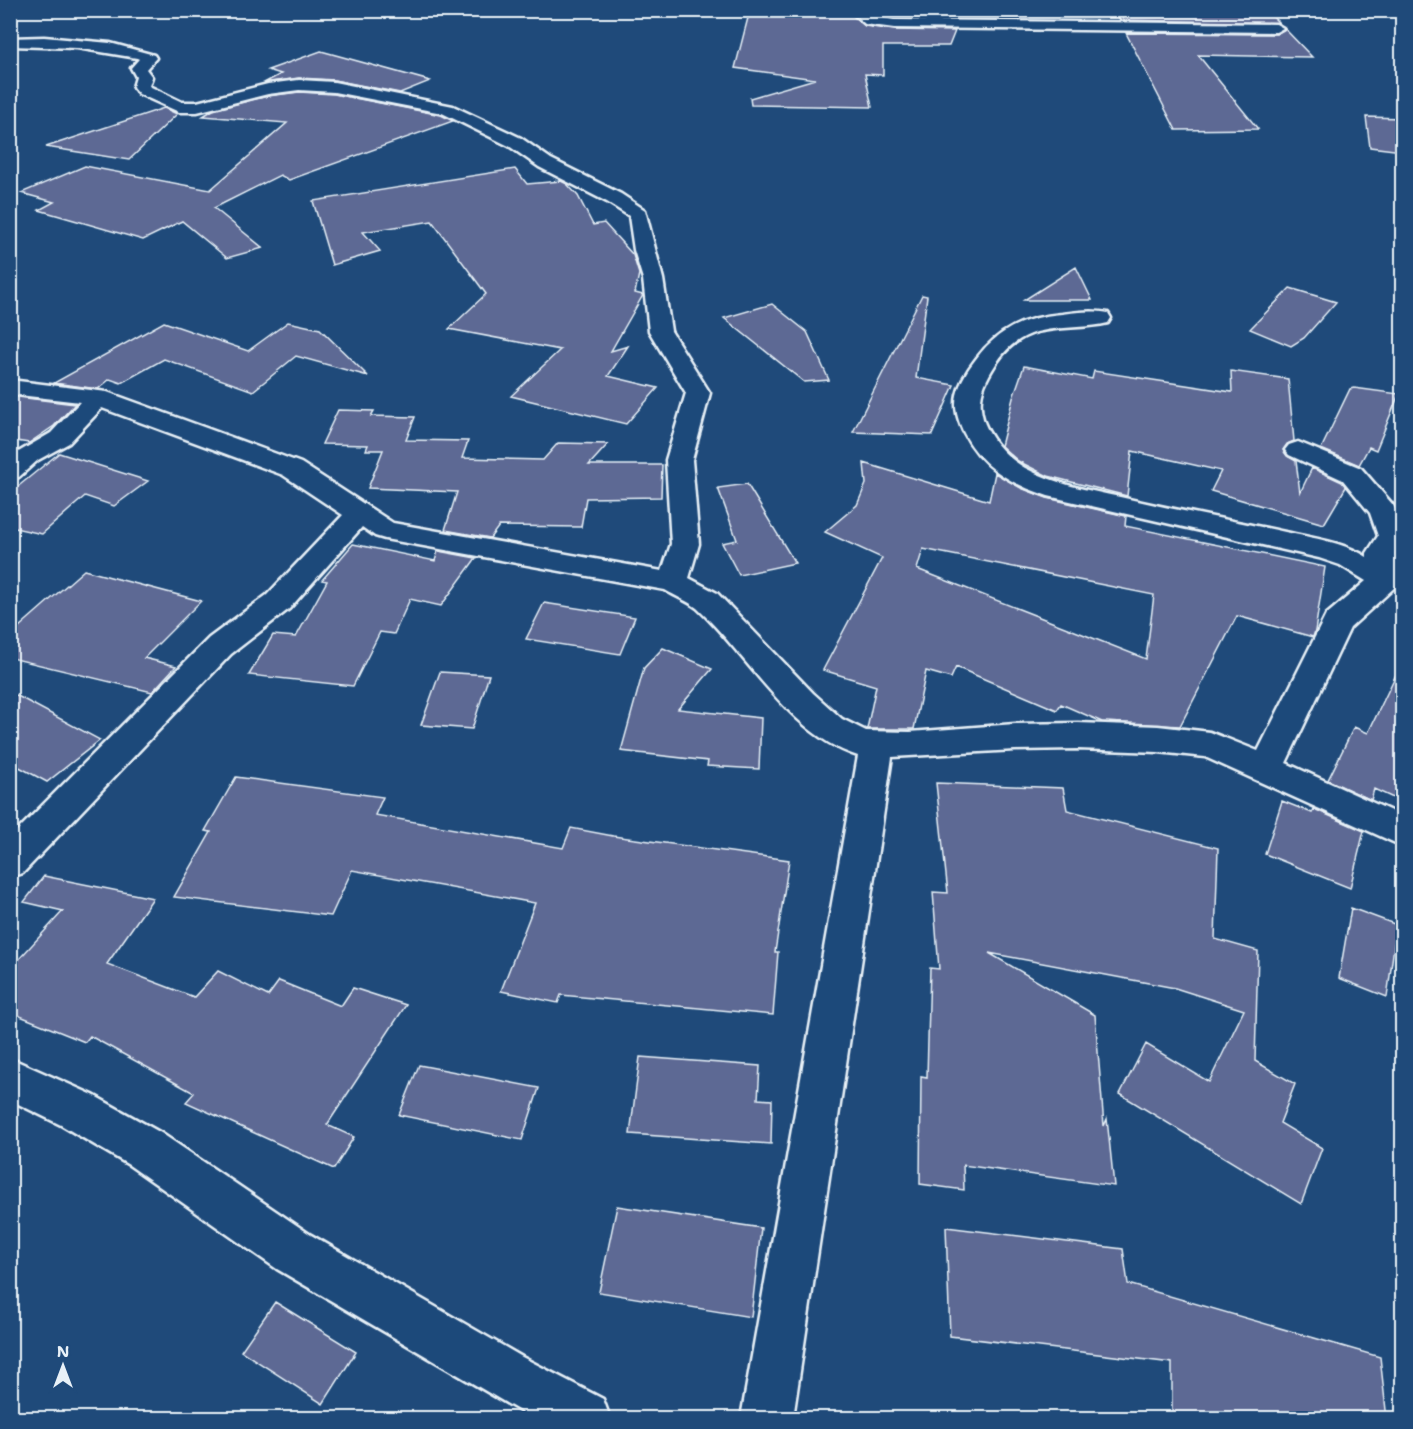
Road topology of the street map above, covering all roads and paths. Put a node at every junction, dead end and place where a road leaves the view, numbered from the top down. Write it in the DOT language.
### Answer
graph roads {
  1 [pos="866,10"];
  2 [pos="880,11"];
  3 [pos="1276,28"];
  4 [pos="10,42"];
  5 [pos="1100,318"];
  6 [pos="10,387"];
  7 [pos="98,397"];
  8 [pos="1298,450"];
  9 [pos="10,471"];
  10 [pos="360,513"];
  11 [pos="1385,580"];
  12 [pos="673,582"];
  13 [pos="877,744"];
  14 [pos="1266,769"];
  15 [pos="1402,832"];
  16 [pos="10,862"];
  17 [pos="10,1078"];
  18 [pos="584,1419"];
  19 [pos="767,1419"];
  1 -- 2 [label="street"];
  2 -- 3 [label="street"];
  4 -- 12 [label="street"];
  5 -- 11 [label="street"];
  6 -- 7 [label="street"];
  7 -- 9 [label="street"];
  7 -- 10 [label="street"];
  8 -- 11 [label="street"];
  10 -- 12 [label="street"];
  10 -- 16 [label="street"];
  11 -- 14 [label="street"];
  12 -- 13 [label="street"];
  13 -- 14 [label="street"];
  13 -- 19 [label="street"];
  14 -- 15 [label="street"];
  17 -- 18 [label="street"];
}
